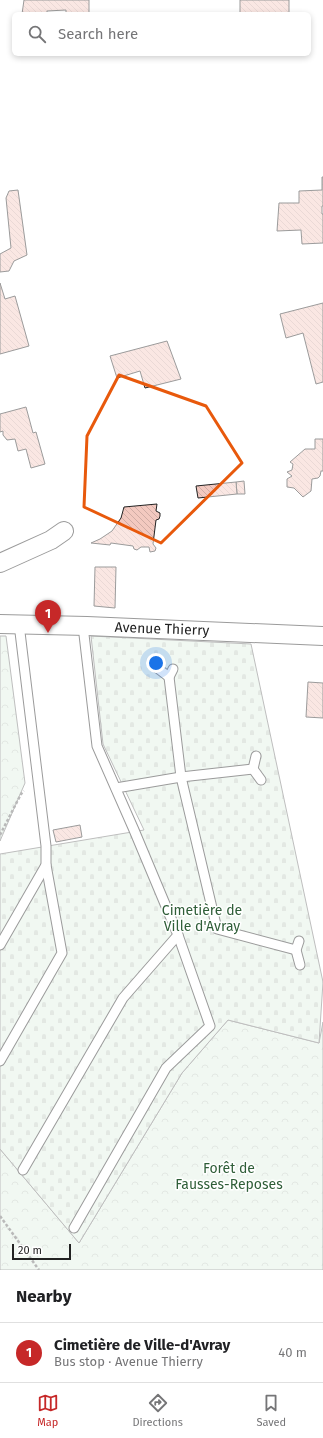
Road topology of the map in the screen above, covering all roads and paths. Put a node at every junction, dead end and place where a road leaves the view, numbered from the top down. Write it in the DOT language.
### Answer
graph roads {
  1 [pos="64,531"];
  2 [pos="0,564"];
  3 [pos="0,624"];
  4 [pos="19,624"];
  5 [pos="83,626"];
  6 [pos="323,636"];
  7 [pos="156,667"];
  8 [pos="256,756"];
  9 [pos="253,769"];
  10 [pos="181,777"];
  11 [pos="38,779"];
  12 [pos="261,780"];
  13 [pos="116,788"];
  14 [pos="0,835"];
  15 [pos="46,865"];
  16 [pos="178,935"];
  17 [pos="299,941"];
  18 [pos="0,945"];
  19 [pos="296,950"];
  20 [pos="300,964"];
  21 [pos="0,1061"];
  22 [pos="23,1170"];
  23 [pos="0,1216"];
  24 [pos="74,1228"];
  25 [pos="39,1270"];
  1 -- 2 [label="street"];
  3 -- 4 [label="street, Avenue Thierry"];
  4 -- 5 [label="street, Avenue Thierry"];
  4 -- 11 [label="lane"];
  5 -- 6 [label="street, Avenue Thierry"];
  5 -- 13 [label="lane"];
  7 -- 10 [label="lane"];
  8 -- 9 [label="lane"];
  9 -- 10 [label="lane"];
  9 -- 12 [label="lane"];
  10 -- 13 [label="lane"];
  10 -- 19 [label="lane"];
  11 -- 14 [label="path"];
  11 -- 15 [label="lane"];
  13 -- 16 [label="lane"];
  15 -- 18 [label="lane"];
  15 -- 21 [label="lane"];
  16 -- 22 [label="lane"];
  16 -- 24 [label="lane"];
  17 -- 19 [label="lane"];
  19 -- 20 [label="lane"];
  23 -- 25 [label="path"];
}
